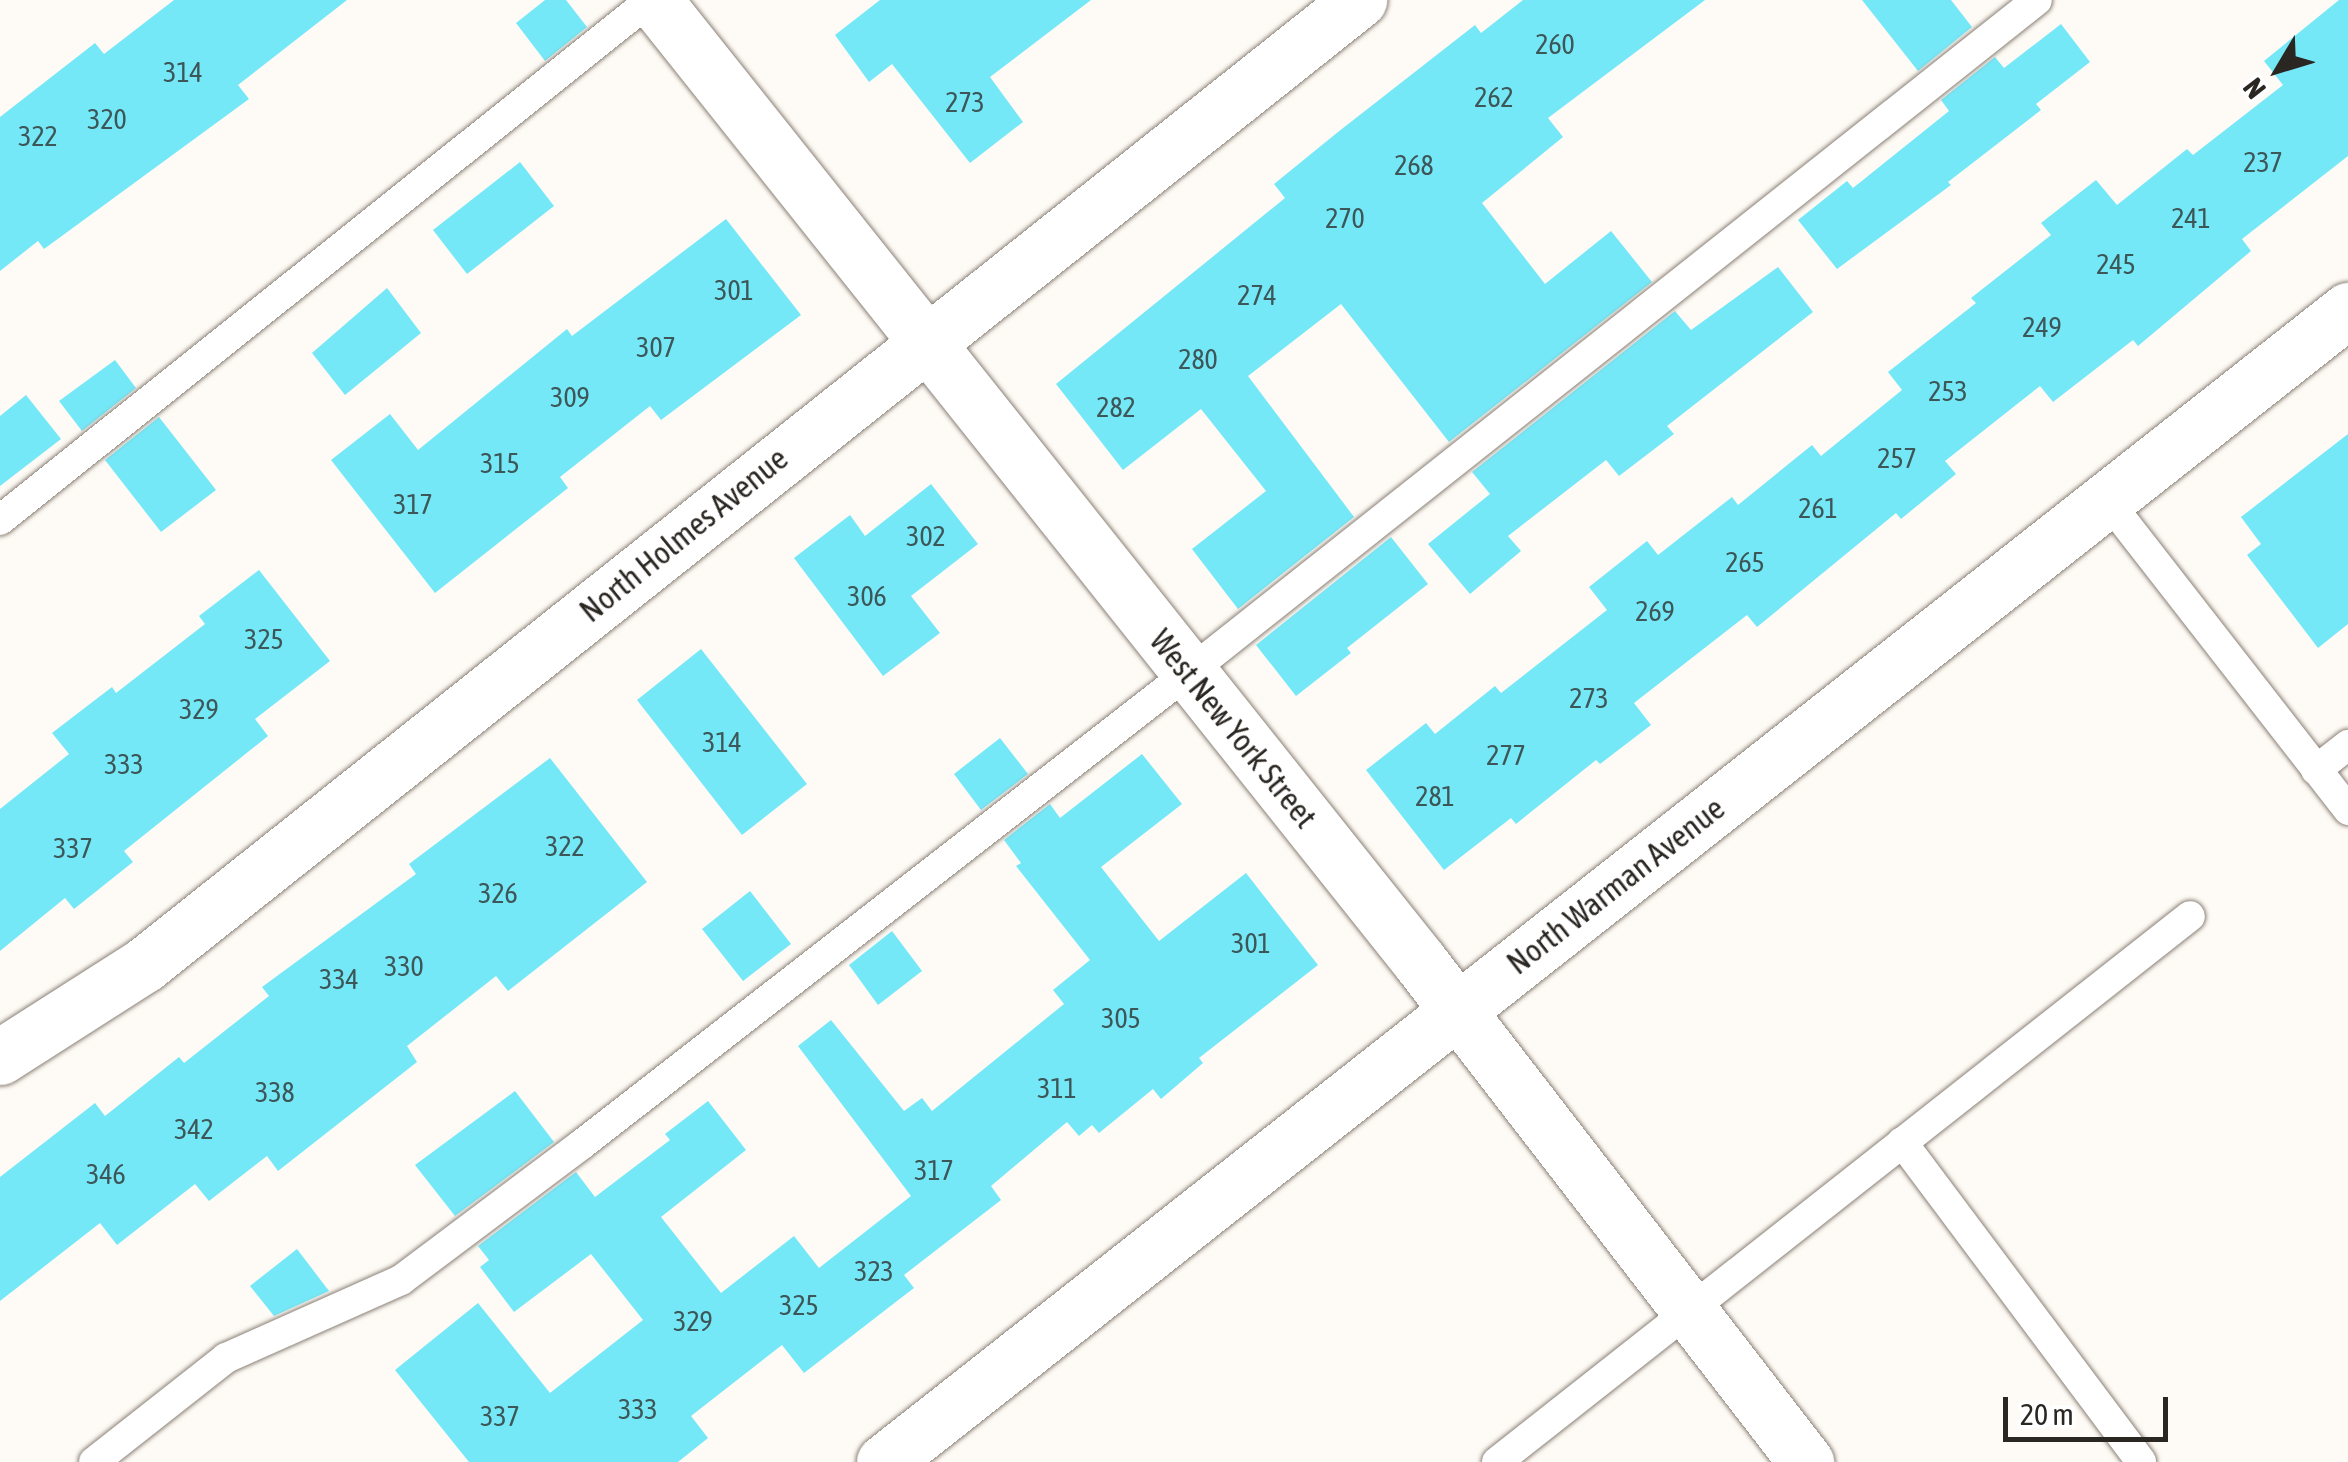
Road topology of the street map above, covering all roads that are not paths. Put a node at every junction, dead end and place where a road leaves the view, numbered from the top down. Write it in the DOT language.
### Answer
graph roads {
  1 [pos="653,0"];
  2 [pos="1359,0"];
  3 [pos="2038,0"];
  4 [pos="2348,310"];
  5 [pos="926,343"];
  6 [pos="2107,500"];
  7 [pos="0,520"];
  8 [pos="1188,674"];
  9 [pos="2348,745"];
  10 [pos="2316,770"];
  11 [pos="2348,810"];
  12 [pos="2190,916"];
  13 [pos="1458,1011"];
  14 [pos="0,1057"];
  15 [pos="1902,1142"];
  16 [pos="1689,1310"];
  17 [pos="94,1462"];
  18 [pos="884,1462"];
  19 [pos="1497,1462"];
  20 [pos="1806,1462"];
  21 [pos="2141,1462"];
  1 -- 5 [label="street, West New York Street"];
  1 -- 7 [label="lane"];
  2 -- 5 [label="street, North Holmes Avenue"];
  3 -- 8 [label="lane"];
  4 -- 6 [label="street, North Warman Avenue"];
  5 -- 8 [label="street, West New York Street"];
  5 -- 14 [label="street, North Holmes Avenue"];
  6 -- 10 [label="lane"];
  6 -- 13 [label="street, North Warman Avenue"];
  8 -- 13 [label="street, West New York Street"];
  8 -- 17 [label="lane"];
  9 -- 10 [label="lane"];
  10 -- 11 [label="lane"];
  12 -- 15 [label="lane"];
  13 -- 16 [label="street, West New York Street"];
  13 -- 18 [label="street, North Warman Avenue"];
  15 -- 16 [label="lane"];
  15 -- 21 [label="lane"];
  16 -- 19 [label="lane"];
  16 -- 20 [label="street, West New York Street"];
}
